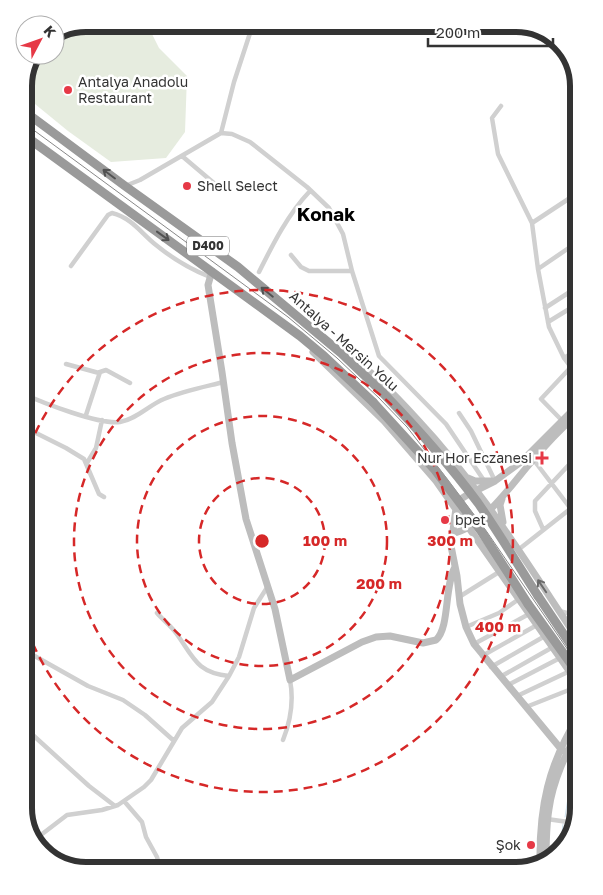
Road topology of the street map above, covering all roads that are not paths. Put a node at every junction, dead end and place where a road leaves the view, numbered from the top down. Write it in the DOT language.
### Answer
graph roads {
  1 [pos="250,32"];
  2 [pos="501,106"];
  3 [pos="33,117"];
  4 [pos="221,133"];
  5 [pos="33,143"];
  6 [pos="182,156"];
  7 [pos="215,184"];
  8 [pos="124,186"];
  9 [pos="310,191"];
  10 [pos="570,198"];
  11 [pos="532,223"];
  12 [pos="570,247"];
  13 [pos="291,255"];
  14 [pos="72,266"];
  15 [pos="538,269"];
  16 [pos="352,271"];
  17 [pos="259,272"];
  18 [pos="211,274"];
  19 [pos="570,292"];
  20 [pos="545,308"];
  21 [pos="570,309"];
  22 [pos="271,315"];
  23 [pos="548,322"];
  24 [pos="319,334"];
  25 [pos="570,354"];
  26 [pos="564,358"];
  27 [pos="66,364"];
  28 [pos="570,366"];
  29 [pos="570,368"];
  30 [pos="99,373"];
  31 [pos="224,382"];
  32 [pos="130,383"];
  33 [pos="33,398"];
  34 [pos="460,413"];
  35 [pos="570,415"];
  36 [pos="86,416"];
  37 [pos="570,418"];
  38 [pos="102,420"];
  39 [pos="564,422"];
  40 [pos="570,428"];
  41 [pos="33,431"];
  42 [pos="533,459"];
  43 [pos="87,463"];
  44 [pos="570,464"];
  45 [pos="468,478"];
  46 [pos="495,481"];
  47 [pos="485,482"];
  48 [pos="552,483"];
  49 [pos="477,489"];
  50 [pos="502,496"];
  51 [pos="104,497"];
  52 [pos="456,508"];
  53 [pos="570,508"];
  54 [pos="491,509"];
  55 [pos="570,510"];
  56 [pos="469,526"];
  57 [pos="543,529"];
  58 [pos="453,533"];
  59 [pos="507,534"];
  60 [pos="518,550"];
  61 [pos="455,567"];
  62 [pos="499,572"];
  63 [pos="268,586"];
  64 [pos="459,597"];
  65 [pos="518,600"];
  66 [pos="559,611"];
  67 [pos="157,613"];
  68 [pos="529,614"];
  69 [pos="570,614"];
  70 [pos="537,625"];
  71 [pos="466,627"];
  72 [pos="570,628"];
  73 [pos="545,636"];
  74 [pos="474,644"];
  75 [pos="570,644"];
  76 [pos="553,647"];
  77 [pos="32,655"];
  78 [pos="482,656"];
  79 [pos="560,658"];
  80 [pos="570,662"];
  81 [pos="491,667"];
  82 [pos="570,671"];
  83 [pos="229,676"];
  84 [pos="500,677"];
  85 [pos="290,680"];
  86 [pos="508,685"];
  87 [pos="570,689"];
  88 [pos="517,696"];
  89 [pos="526,706"];
  90 [pos="32,734"];
  91 [pos="570,737"];
  92 [pos="173,740"];
  93 [pos="283,740"];
  94 [pos="570,742"];
  95 [pos="564,751"];
  96 [pos="124,801"];
  97 [pos="115,806"];
  98 [pos="570,811"];
  99 [pos="544,819"];
  100 [pos="568,822"];
  101 [pos="567,826"];
  102 [pos="40,836"];
  103 [pos="546,854"];
  104 [pos="541,856"];
  105 [pos="158,862"];
  1 -- 4 [label="street"];
  2 -- 11 [label="street"];
  8 -- 3 [label="highway, Antalya - Mersin Yolu / D400, one-way"];
  4 -- 6 [label="street"];
  4 -- 9 [label="street"];
  5 -- 18 [label="highway, Antalya - Mersin Yolu / D400, one-way"];
  6 -- 7 [label="street"];
  6 -- 8 [label="street"];
  24 -- 8 [label="highway, Antalya - Mersin Yolu / D400, one-way"];
  9 -- 16 [label="street"];
  9 -- 17 [label="street"];
  10 -- 11 [label="street"];
  11 -- 15 [label="street"];
  12 -- 15 [label="street"];
  13 -- 16 [label="street"];
  14 -- 18 [label="street"];
  15 -- 20 [label="street"];
  16 -- 47 [label="street"];
  18 -- 22 [label="highway, Antalya - Mersin Yolu / D400"];
  18 -- 31 [label="main road"];
  19 -- 20 [label="street"];
  20 -- 23 [label="street"];
  21 -- 23 [label="street"];
  22 -- 52 [label="main road"];
  22 -- 80 [label="highway, Antalya - Mersin Yolu / D400, bridge"];
  23 -- 26 [label="street"];
  24 -- 45 [label="main road"];
  24 -- 75 [label="highway, Antalya - Mersin Yolu / D400, bridge"];
  25 -- 26 [label="street"];
  26 -- 28 [label="street"];
  27 -- 30 [label="street"];
  29 -- 39 [label="street"];
  30 -- 32 [label="street"];
  30 -- 36 [label="street"];
  31 -- 38 [label="street"];
  31 -- 63 [label="main road"];
  33 -- 36 [label="street"];
  34 -- 46 [label="street"];
  35 -- 39 [label="main road"];
  36 -- 38 [label="street"];
  37 -- 39 [label="main road"];
  38 -- 43 [label="street"];
  39 -- 40 [label="street"];
  39 -- 42 [label="main road"];
  39 -- 46 [label="main road"];
  41 -- 43 [label="street"];
  42 -- 48 [label="street"];
  42 -- 50 [label="main road"];
  43 -- 51 [label="street"];
  44 -- 48 [label="street"];
  45 -- 47 [label="main road"];
  45 -- 49 [label="main road"];
  46 -- 47 [label="main road"];
  46 -- 49 [label="main road"];
  48 -- 53 [label="street"];
  48 -- 57 [label="street"];
  49 -- 52 [label="main road"];
  49 -- 54 [label="main road"];
  50 -- 54 [label="main road"];
  50 -- 59 [label="main road"];
  52 -- 56 [label="main road"];
  52 -- 58 [label="main road"];
  54 -- 56 [label="main road"];
  54 -- 59 [label="main road"];
  55 -- 57 [label="street"];
  56 -- 58 [label="main road"];
  56 -- 62 [label="main road"];
  57 -- 60 [label="street"];
  58 -- 61 [label="main road"];
  59 -- 60 [label="main road"];
  66 -- 60 [label="main road, one-way"];
  61 -- 64 [label="main road"];
  61 -- 85 [label="main road"];
  62 -- 64 [label="street"];
  62 -- 65 [label="main road"];
  63 -- 83 [label="street"];
  63 -- 85 [label="main road"];
  64 -- 71 [label="main road"];
  65 -- 68 [label="main road"];
  65 -- 71 [label="street"];
  66 -- 69 [label="street"];
  66 -- 72 [label="main road"];
  67 -- 83 [label="street"];
  68 -- 70 [label="main road"];
  68 -- 74 [label="street"];
  70 -- 73 [label="main road"];
  70 -- 78 [label="street"];
  71 -- 74 [label="main road"];
  73 -- 76 [label="main road"];
  73 -- 81 [label="street"];
  74 -- 78 [label="main road"];
  76 -- 79 [label="main road"];
  76 -- 84 [label="street"];
  77 -- 92 [label="street"];
  78 -- 81 [label="main road"];
  79 -- 82 [label="main road"];
  79 -- 86 [label="street"];
  81 -- 84 [label="main road"];
  82 -- 88 [label="street"];
  83 -- 92 [label="street"];
  84 -- 86 [label="main road"];
  85 -- 93 [label="street"];
  86 -- 88 [label="main road"];
  87 -- 89 [label="street"];
  88 -- 89 [label="main road"];
  89 -- 95 [label="main road"];
  90 -- 97 [label="street"];
  91 -- 95 [label="main road"];
  92 -- 96 [label="street"];
  94 -- 95 [label="main road"];
  95 -- 99 [label="main road"];
  96 -- 97 [label="street"];
  96 -- 105 [label="street"];
  97 -- 102 [label="street"];
  98 -- 100 [label="street"];
  99 -- 100 [label="street"];
  99 -- 103 [label="main road"];
  99 -- 104 [label="main road"];
  100 -- 101 [label="street"];
}
